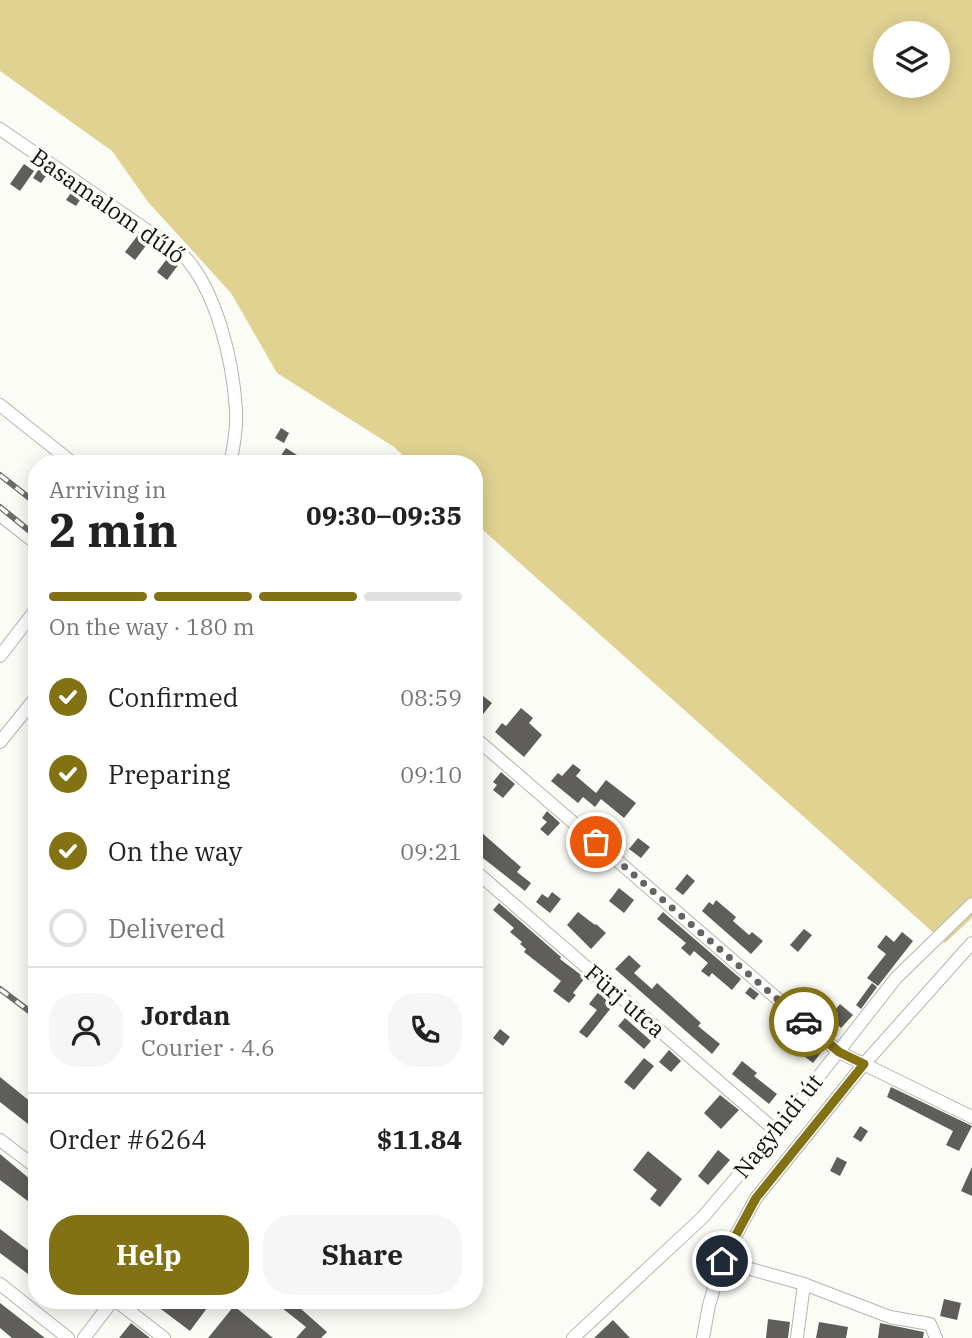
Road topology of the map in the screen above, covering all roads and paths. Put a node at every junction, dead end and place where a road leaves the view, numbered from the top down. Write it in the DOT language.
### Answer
graph roads {
  1 [pos="0,128"];
  2 [pos="0,405"];
  3 [pos="63,455"];
  4 [pos="232,455"];
  5 [pos="0,515"];
  6 [pos="28,537"];
  7 [pos="28,620"];
  8 [pos="0,656"];
  9 [pos="28,707"];
  10 [pos="0,742"];
  11 [pos="483,745"];
  12 [pos="483,878"];
  13 [pos="972,904"];
  14 [pos="972,943"];
  15 [pos="839,1052"];
  16 [pos="864,1064"];
  17 [pos="972,1117"];
  18 [pos="776,1131"];
  19 [pos="0,1140"];
  20 [pos="28,1161"];
  21 [pos="722,1261"];
  22 [pos="0,1284"];
  23 [pos="804,1284"];
  24 [pos="28,1306"];
  25 [pos="31,1309"];
  26 [pos="107,1309"];
  27 [pos="126,1309"];
  28 [pos="68,1338"];
  29 [pos="84,1338"];
  30 [pos="163,1338"];
  31 [pos="573,1338"];
  32 [pos="703,1338"];
  33 [pos="797,1338"];
  34 [pos="936,1338"];
  1 -- 4 [label="street, Basamalom dűlő"];
  2 -- 3 [label="street"];
  5 -- 6 [label="street"];
  7 -- 8 [label="street"];
  9 -- 10 [label="street"];
  11 -- 15 [label="street"];
  12 -- 18 [label="street, Fürj utca"];
  13 -- 15 [label="street, Nagyhidi út"];
  14 -- 16 [label="street"];
  15 -- 16 [label="street"];
  15 -- 18 [label="street, Nagyhidi út"];
  16 -- 17 [label="street"];
  16 -- 21 [label="street"];
  18 -- 31 [label="street, Nagyhidi út"];
  19 -- 20 [label="street"];
  21 -- 23 [label="street"];
  21 -- 32 [label="street"];
  22 -- 24 [label="street"];
  23 -- 33 [label="street"];
  23 -- 34 [label="street"];
  25 -- 28 [label="street"];
  26 -- 29 [label="street"];
  27 -- 30 [label="street"];
}
